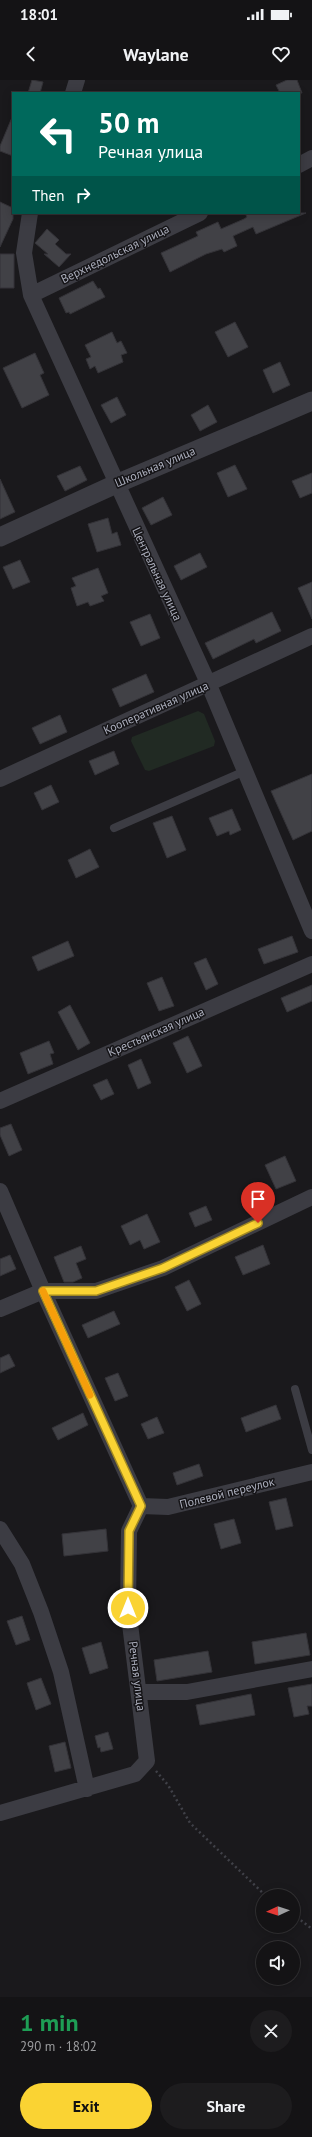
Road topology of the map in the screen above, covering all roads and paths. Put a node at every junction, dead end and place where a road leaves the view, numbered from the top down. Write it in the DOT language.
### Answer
graph roads {
  1 [pos="77,80"];
  2 [pos="73,92"];
  3 [pos="312,158"];
  4 [pos="300,164"];
  5 [pos="30,214"];
  6 [pos="198,214"];
  7 [pos="31,295"];
  8 [pos="312,400"];
  9 [pos="116,484"];
  10 [pos="0,537"];
  11 [pos="312,636"];
  12 [pos="209,685"];
  13 [pos="245,771"];
  14 [pos="0,779"];
  15 [pos="114,828"];
  16 [pos="312,931"];
  17 [pos="312,964"];
  18 [pos="0,1101"];
  19 [pos="0,1191"];
  20 [pos="312,1197"];
  21 [pos="43,1291"];
  22 [pos="0,1309"];
  23 [pos="295,1389"];
  24 [pos="312,1450"];
  25 [pos="312,1472"];
  26 [pos="141,1506"];
  27 [pos="0,1530"];
  28 [pos="312,1669"];
  29 [pos="139,1692"];
  30 [pos="147,1761"];
  31 [pos="88,1789"];
  32 [pos="0,1813"];
  33 [pos="259,1889"];
  34 [pos="300,1920"];
  35 [pos="312,1930"];
  1 -- 2 [label="street"];
  3 -- 4 [label="street"];
  5 -- 7 [label="street, Центральная улица"];
  6 -- 7 [label="street, Верхнедольская улица"];
  7 -- 9 [label="street, Центральная улица"];
  8 -- 9 [label="street, Школьная улица"];
  9 -- 10 [label="street, Школьная улица"];
  9 -- 12 [label="street, Центральная улица"];
  11 -- 12 [label="street, Кооперативная улица"];
  12 -- 13 [label="street, Центральная улица"];
  12 -- 14 [label="street, Кооперативная улица"];
  13 -- 15 [label="lane"];
  13 -- 16 [label="street, Центральная улица"];
  17 -- 18 [label="street, Крестьянская улица"];
  19 -- 21 [label="street"];
  20 -- 21 [label="street"];
  21 -- 22 [label="street"];
  21 -- 26 [label="street"];
  23 -- 24 [label="lane"];
  25 -- 26 [label="street, Полевой переулок"];
  26 -- 29 [label="street, Речная улица"];
  27 -- 31 [label="street"];
  28 -- 29 [label="street"];
  29 -- 30 [label="street, Речная улица"];
  30 -- 31 [label="street"];
  30 -- 33 [label="path"];
  31 -- 32 [label="street"];
  34 -- 35 [label="path"];
}
